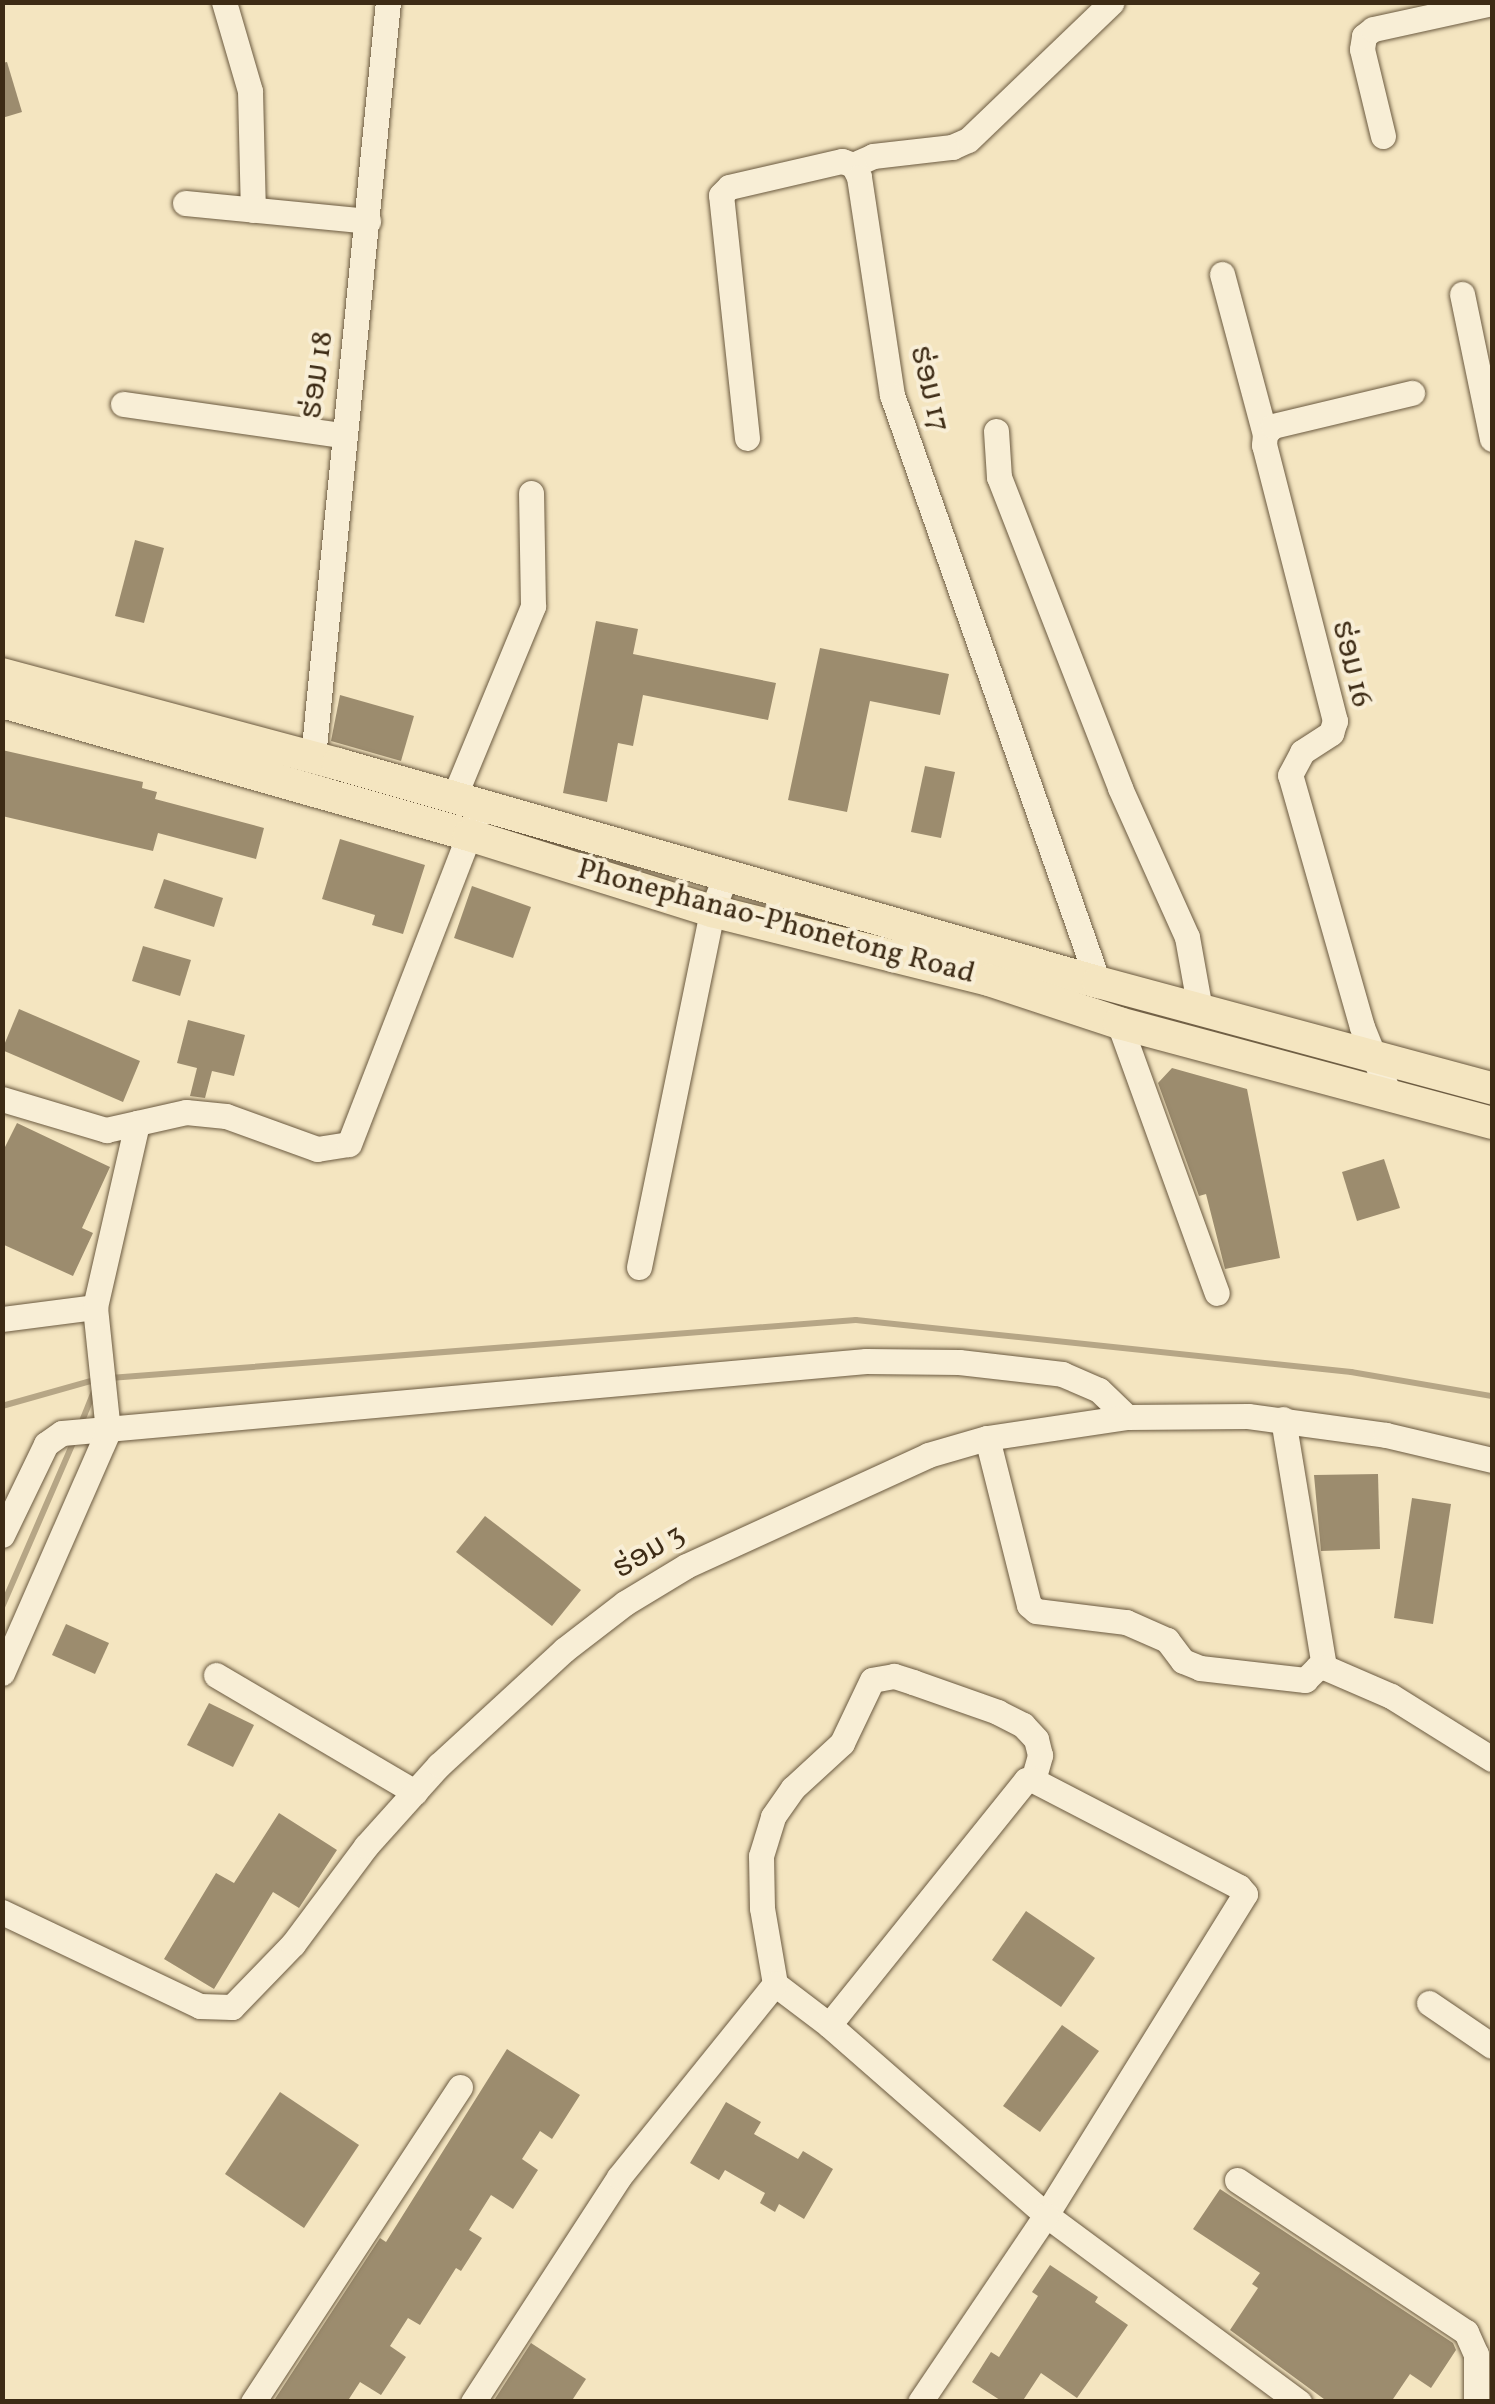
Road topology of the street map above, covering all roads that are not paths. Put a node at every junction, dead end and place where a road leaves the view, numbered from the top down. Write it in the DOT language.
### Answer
graph roads {
  1 [pos="224,2"];
  2 [pos="388,2"];
  3 [pos="1112,2"];
  4 [pos="1492,4"];
  5 [pos="1382,136"];
  6 [pos="852,164"];
  7 [pos="185,203"];
  8 [pos="254,210"];
  9 [pos="368,221"];
  10 [pos="1222,274"];
  11 [pos="1462,294"];
  12 [pos="1412,392"];
  13 [pos="122,404"];
  14 [pos="996,431"];
  15 [pos="1265,434"];
  16 [pos="342,435"];
  17 [pos="747,438"];
  18 [pos="1492,440"];
  19 [pos="531,493"];
  20 [pos="2,674"];
  21 [pos="2,702"];
  22 [pos="313,758"];
  23 [pos="468,812"];
  24 [pos="726,875"];
  25 [pos="712,912"];
  26 [pos="993,966"];
  27 [pos="1098,982"];
  28 [pos="1200,1008"];
  29 [pos="1118,1023"];
  30 [pos="1371,1053"];
  31 [pos="1492,1088"];
  32 [pos="1389,1094"];
  33 [pos="2,1099"];
  34 [pos="136,1123"];
  35 [pos="1492,1123"];
  36 [pos="639,1266"];
  37 [pos="1217,1294"];
  38 [pos="96,1313"];
  39 [pos="2,1319"];
  40 [pos="1127,1417"];
  41 [pos="1284,1419"];
  42 [pos="102,1426"];
  43 [pos="987,1438"];
  44 [pos="1492,1460"];
  45 [pos="2,1536"];
  46 [pos="1324,1667"];
  47 [pos="2,1673"];
  48 [pos="216,1675"];
  49 [pos="1492,1759"];
  50 [pos="1033,1780"];
  51 [pos="414,1792"];
  52 [pos="2,1912"];
  53 [pos="775,1984"];
  54 [pos="1430,2003"];
  55 [pos="829,2025"];
  56 [pos="1492,2046"];
  57 [pos="460,2087"];
  58 [pos="1237,2180"];
  59 [pos="1046,2215"];
  60 [pos="253,2402"];
  61 [pos="473,2402"];
  62 [pos="920,2402"];
  63 [pos="1298,2402"];
  64 [pos="1476,2402"];
  1 -- 8 [label="street"];
  2 -- 9 [label="street, ຮ່ອມ 18"];
  3 -- 6 [label="street"];
  4 -- 5 [label="street"];
  6 -- 17 [label="street"];
  6 -- 27 [label="street, ຮ່ອມ 17"];
  7 -- 8 [label="street"];
  8 -- 9 [label="street"];
  9 -- 16 [label="street, ຮ່ອມ 18"];
  10 -- 15 [label="street"];
  11 -- 18 [label="street"];
  12 -- 15 [label="street"];
  13 -- 16 [label="street"];
  14 -- 28 [label="street"];
  15 -- 30 [label="street, ຮ່ອມ 16"];
  16 -- 22 [label="street, ຮ່ອມ 18"];
  19 -- 23 [label="street"];
  20 -- 22 [label="main road, Phonephanao-Phonetong Road"];
  21 -- 23 [label="main road, Phonephanao-Phonetong Road"];
  22 -- 23 [label="main road, Phonephanao-Phonetong Road"];
  23 -- 24 [label="main road, Phonephanao-Phonetong Road"];
  23 -- 25 [label="main road, Phonephanao-Phonetong Road"];
  23 -- 34 [label="street"];
  24 -- 25 [label="street"];
  24 -- 26 [label="main road, Phonephanao-Phonetong Road"];
  25 -- 26 [label="main road, Phonephanao-Phonetong Road"];
  25 -- 36 [label="street"];
  26 -- 27 [label="main road, Phonephanao-Phonetong Road"];
  26 -- 29 [label="main road, Phonephanao-Phonetong Road"];
  27 -- 28 [label="main road, Phonephanao-Phonetong Road"];
  28 -- 30 [label="main road, Phonephanao-Phonetong Road"];
  29 -- 32 [label="main road, Phonephanao-Phonetong Road"];
  29 -- 37 [label="street"];
  30 -- 31 [label="main road, Phonephanao-Phonetong Road"];
  30 -- 32 [label="street, ຮ່ອມ 16"];
  32 -- 35 [label="main road, Phonephanao-Phonetong Road"];
  33 -- 34 [label="street"];
  34 -- 38 [label="street"];
  38 -- 39 [label="street"];
  38 -- 42 [label="street"];
  40 -- 41 [label="street, ຮ່ອມ 3"];
  40 -- 42 [label="street"];
  40 -- 43 [label="street, ຮ່ອມ 3"];
  41 -- 44 [label="street, ຮ່ອມ 3"];
  41 -- 46 [label="street"];
  42 -- 45 [label="street"];
  42 -- 47 [label="street"];
  43 -- 46 [label="street"];
  43 -- 51 [label="street, ຮ່ອມ 3"];
  46 -- 49 [label="street"];
  48 -- 51 [label="street"];
  50 -- 53 [label="street"];
  50 -- 55 [label="street"];
  50 -- 59 [label="street"];
  51 -- 52 [label="street, ຮ່ອມ 3"];
  53 -- 55 [label="street"];
  53 -- 61 [label="street"];
  54 -- 56 [label="street"];
  55 -- 59 [label="street"];
  57 -- 60 [label="street"];
  58 -- 64 [label="street"];
  59 -- 62 [label="street"];
  59 -- 63 [label="street"];
}
